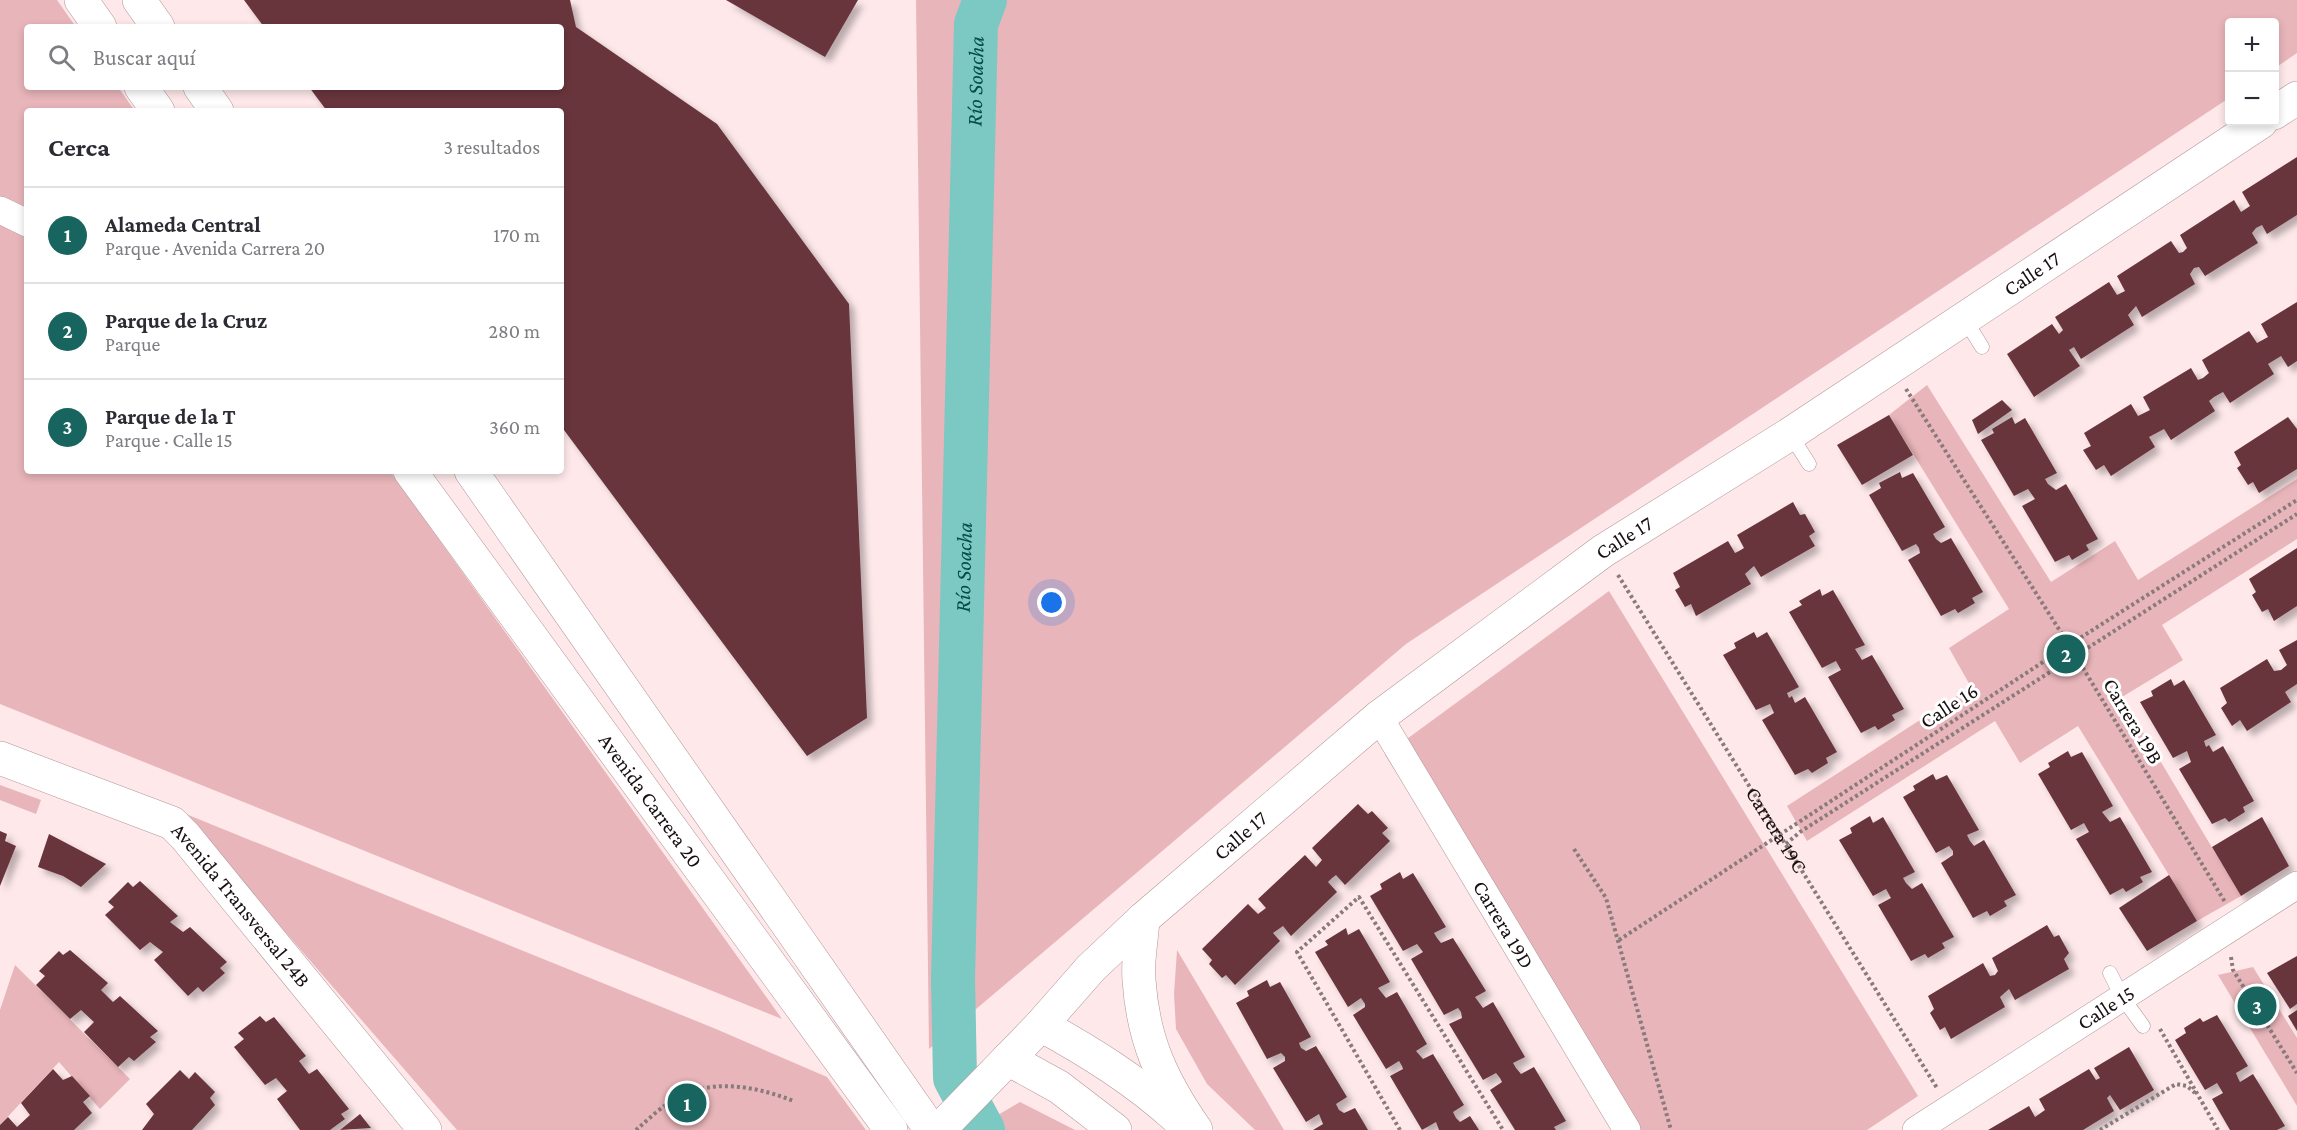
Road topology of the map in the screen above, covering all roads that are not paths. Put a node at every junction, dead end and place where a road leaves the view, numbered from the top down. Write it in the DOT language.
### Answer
graph roads {
  1 [pos="81,0"];
  2 [pos="139,0"];
  3 [pos="98,24"];
  4 [pos="156,24"];
  5 [pos="143,90"];
  6 [pos="203,90"];
  7 [pos="2297,98"];
  8 [pos="156,108"];
  9 [pos="215,108"];
  10 [pos="2279,110"];
  11 [pos="2255,126"];
  12 [pos="0,210"];
  13 [pos="24,222"];
  14 [pos="1964,318"];
  15 [pos="1982,346"];
  16 [pos="1791,434"];
  17 [pos="1809,464"];
  18 [pos="412,474"];
  19 [pos="473,474"];
  20 [pos="1379,717"];
  21 [pos="0,758"];
  22 [pos="2297,885"];
  23 [pos="1143,919"];
  24 [pos="2110,973"];
  25 [pos="2122,997"];
  26 [pos="1041,1026"];
  27 [pos="2143,1026"];
  28 [pos="1008,1059"];
  29 [pos="940,1126"];
  30 [pos="1923,1128"];
  31 [pos="425,1130"];
  32 [pos="891,1130"];
  33 [pos="1115,1130"];
  34 [pos="1191,1130"];
  35 [pos="1196,1130"];
  36 [pos="1627,1130"];
  1 -- 3 [label="street"];
  2 -- 4 [label="street"];
  5 -- 8 [label="street"];
  6 -- 9 [label="street"];
  7 -- 10 [label="street"];
  11 -- 14 [label="street, Calle 17"];
  12 -- 13 [label="street"];
  14 -- 15 [label="lane"];
  14 -- 16 [label="street, Calle 17"];
  16 -- 17 [label="lane"];
  16 -- 20 [label="street, Calle 17"];
  18 -- 32 [label="street, Avenida Carrera 20"];
  19 -- 29 [label="street, Avenida Carrera 20"];
  20 -- 23 [label="street, Calle 17"];
  20 -- 36 [label="street, Carrera 19D"];
  21 -- 31 [label="street, Avenida Transversal 24B"];
  22 -- 25 [label="street, Calle 15"];
  23 -- 26 [label="street, Calle 17"];
  23 -- 35 [label="street"];
  24 -- 25 [label="lane"];
  25 -- 27 [label="lane"];
  25 -- 30 [label="street, Calle 15"];
  26 -- 28 [label="street, Calle 17"];
  26 -- 34 [label="street"];
  28 -- 29 [label="street, Calle 17"];
  28 -- 33 [label="street"];
}
